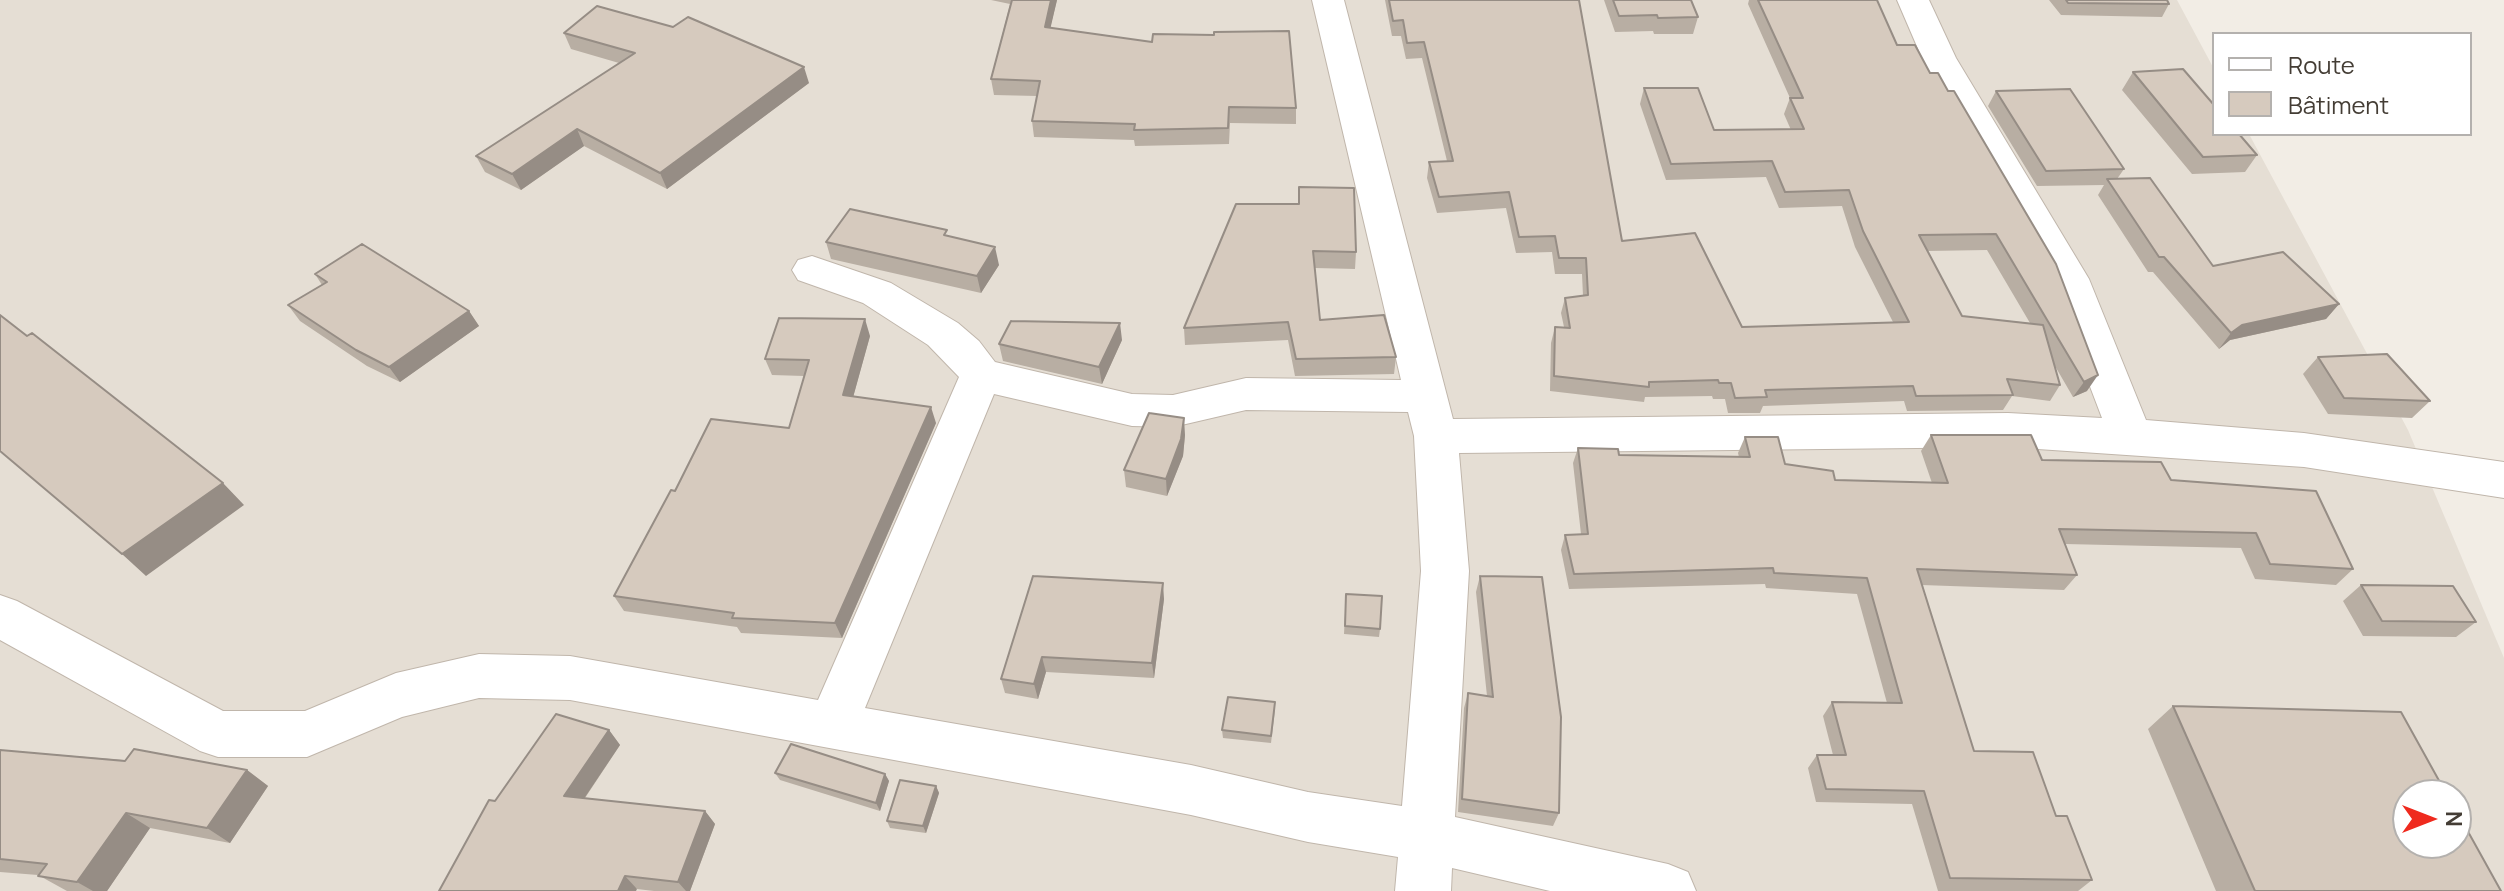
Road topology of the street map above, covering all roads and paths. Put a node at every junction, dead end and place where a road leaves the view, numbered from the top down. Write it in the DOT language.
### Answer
graph roads {
  1 [pos="1328,0"];
  2 [pos="1913,0"];
  3 [pos="812,270"];
  4 [pos="981,375"];
  5 [pos="1431,416"];
  6 [pos="2131,436"];
  7 [pos="2504,480"];
  8 [pos="0,616"];
  9 [pos="833,724"];
  10 [pos="1425,836"];
  11 [pos="1423,891"];
  12 [pos="1668,891"];
  1 -- 5 [label="street"];
  2 -- 6 [label="street"];
  3 -- 4 [label="street"];
  4 -- 5 [label="street"];
  4 -- 9 [label="street"];
  5 -- 6 [label="street"];
  5 -- 10 [label="street"];
  6 -- 7 [label="street"];
  8 -- 9 [label="street"];
  9 -- 10 [label="street"];
  10 -- 11 [label="street"];
  10 -- 12 [label="street"];
}
